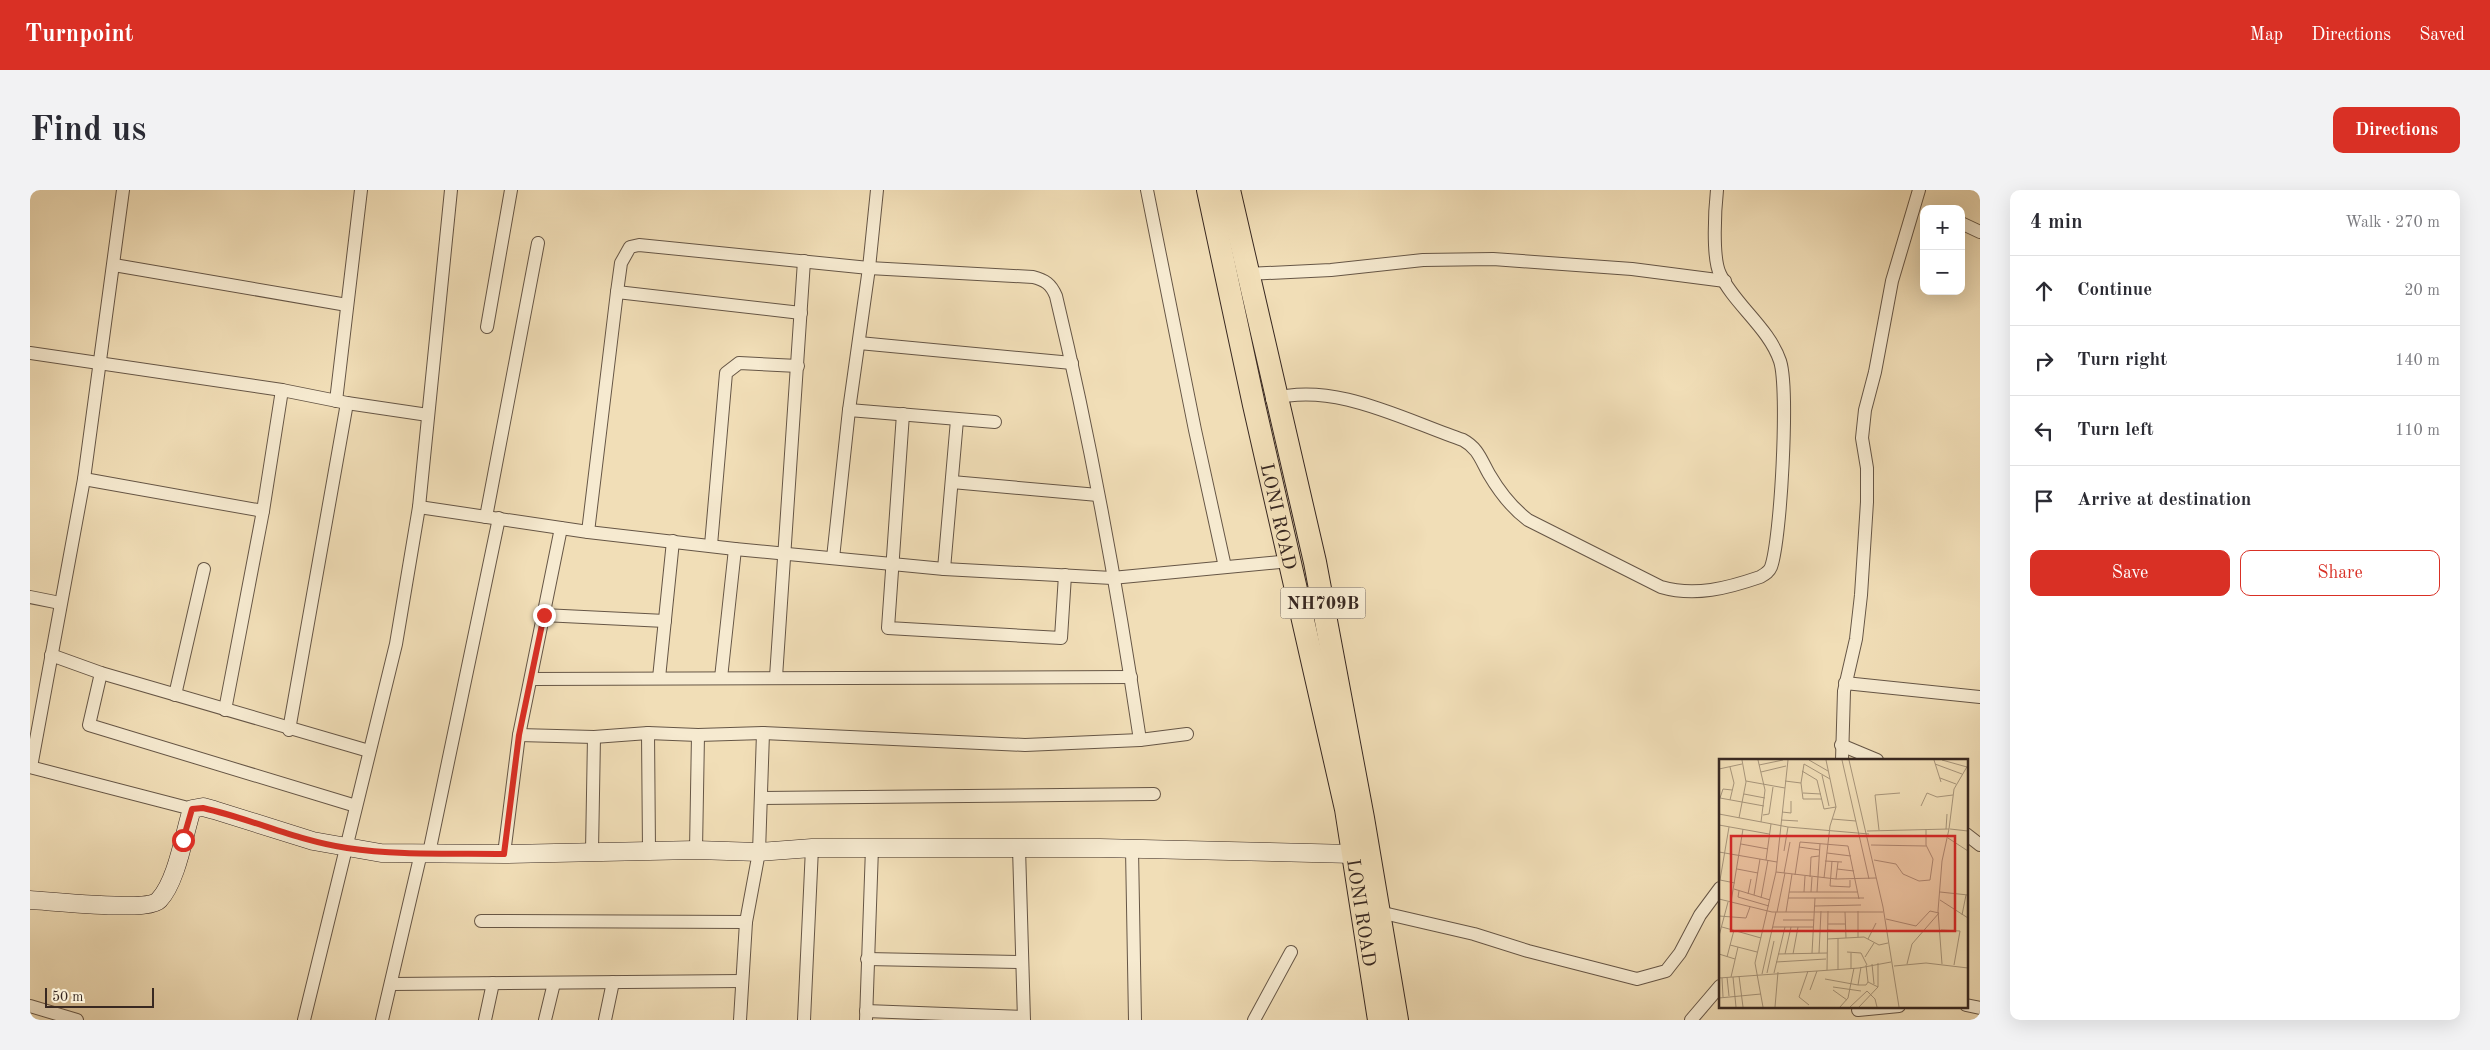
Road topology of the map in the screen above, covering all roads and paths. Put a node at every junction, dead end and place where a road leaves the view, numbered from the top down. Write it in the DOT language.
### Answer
graph roads {
  1 [pos="123,190"];
  2 [pos="361,190"];
  3 [pos="452,190"];
  4 [pos="511,190"];
  5 [pos="877,190"];
  6 [pos="1147,190"];
  7 [pos="1208,190"];
  8 [pos="1229,190"];
  9 [pos="1717,190"];
  10 [pos="1919,190"];
  11 [pos="1917,215"];
  12 [pos="1965,225"];
  13 [pos="1980,232"];
  14 [pos="538,243"];
  15 [pos="804,261"];
  16 [pos="114,266"];
  17 [pos="870,268"];
  18 [pos="1247,274"];
  19 [pos="1725,281"];
  20 [pos="617,292"];
  21 [pos="347,304"];
  22 [pos="801,313"];
  23 [pos="487,327"];
  24 [pos="859,343"];
  25 [pos="30,353"];
  26 [pos="99,362"];
  27 [pos="1072,363"];
  28 [pos="798,366"];
  29 [pos="282,390"];
  30 [pos="1276,398"];
  31 [pos="342,402"];
  32 [pos="1254,404"];
  33 [pos="849,410"];
  34 [pos="903,414"];
  35 [pos="428,415"];
  36 [pos="957,420"];
  37 [pos="995,422"];
  38 [pos="84,479"];
  39 [pos="952,482"];
  40 [pos="1098,495"];
  41 [pos="419,507"];
  42 [pos="263,511"];
  43 [pos="493,518"];
  44 [pos="561,528"];
  45 [pos="588,532"];
  46 [pos="673,541"];
  47 [pos="711,546"];
  48 [pos="735,549"];
  49 [pos="786,554"];
  50 [pos="833,558"];
  51 [pos="1290,561"];
  52 [pos="891,564"];
  53 [pos="1225,567"];
  54 [pos="204,569"];
  55 [pos="944,569"];
  56 [pos="1065,575"];
  57 [pos="1112,578"];
  58 [pos="30,596"];
  59 [pos="60,603"];
  60 [pos="544,615"];
  61 [pos="665,620"];
  62 [pos="51,655"];
  63 [pos="101,673"];
  64 [pos="776,677"];
  65 [pos="1131,677"];
  66 [pos="531,678"];
  67 [pos="659,678"];
  68 [pos="721,678"];
  69 [pos="1845,683"];
  70 [pos="175,695"];
  71 [pos="1980,697"];
  72 [pos="225,710"];
  73 [pos="289,730"];
  74 [pos="648,733"];
  75 [pos="762,733"];
  76 [pos="1187,734"];
  77 [pos="519,735"];
  78 [pos="698,735"];
  79 [pos="594,737"];
  80 [pos="1140,740"];
  81 [pos="1842,745"];
  82 [pos="368,751"];
  83 [pos="1842,759"];
  84 [pos="1875,759"];
  85 [pos="30,767"];
  86 [pos="1154,794"];
  87 [pos="761,798"];
  88 [pos="356,806"];
  89 [pos="192,809"];
  90 [pos="1968,836"];
  91 [pos="1980,845"];
  92 [pos="346,848"];
  93 [pos="812,848"];
  94 [pos="872,848"];
  95 [pos="1019,848"];
  96 [pos="1132,849"];
  97 [pos="649,850"];
  98 [pos="696,850"];
  99 [pos="592,851"];
  100 [pos="425,852"];
  101 [pos="759,852"];
  102 [pos="504,854"];
  103 [pos="1353,854"];
  104 [pos="1719,889"];
  105 [pos="30,900"];
  106 [pos="1379,912"];
  107 [pos="481,921"];
  108 [pos="746,922"];
  109 [pos="1291,952"];
  110 [pos="867,959"];
  111 [pos="1022,962"];
  112 [pos="742,981"];
  113 [pos="613,982"];
  114 [pos="493,983"];
  115 [pos="554,983"];
  116 [pos="391,984"];
  117 [pos="1719,987"];
  118 [pos="30,1006"];
  119 [pos="1885,1008"];
  120 [pos="1858,1012"];
  121 [pos="866,1016"];
  122 [pos="57,1017"];
  123 [pos="1024,1019"];
  124 [pos="77,1020"];
  125 [pos="304,1020"];
  126 [pos="382,1020"];
  127 [pos="485,1020"];
  128 [pos="545,1020"];
  129 [pos="605,1020"];
  130 [pos="740,1020"];
  131 [pos="804,1020"];
  132 [pos="1135,1020"];
  133 [pos="1254,1020"];
  134 [pos="1379,1020"];
  135 [pos="1397,1020"];
  136 [pos="1691,1020"];
  1 -- 16 [label="street"];
  2 -- 21 [label="street"];
  3 -- 35 [label="street"];
  4 -- 23 [label="street"];
  5 -- 17 [label="street"];
  6 -- 53 [label="street"];
  7 -- 32 [label="highway, LONI ROAD / NH709B"];
  8 -- 18 [label="highway, LONI ROAD / NH709B"];
  9 -- 19 [label="street"];
  10 -- 11 [label="street"];
  11 -- 69 [label="street"];
  12 -- 13 [label="street"];
  14 -- 43 [label="street"];
  15 -- 17 [label="street"];
  15 -- 20 [label="street"];
  15 -- 22 [label="street"];
  16 -- 21 [label="street"];
  16 -- 26 [label="street"];
  17 -- 24 [label="street"];
  17 -- 27 [label="street"];
  18 -- 19 [label="street"];
  18 -- 30 [label="highway, LONI ROAD / NH709B"];
  19 -- 30 [label="street"];
  20 -- 22 [label="street"];
  20 -- 45 [label="street"];
  21 -- 31 [label="street"];
  22 -- 28 [label="street"];
  24 -- 27 [label="street"];
  24 -- 33 [label="street"];
  25 -- 26 [label="street"];
  26 -- 29 [label="street"];
  26 -- 38 [label="street"];
  27 -- 40 [label="street"];
  28 -- 47 [label="street"];
  28 -- 49 [label="street"];
  29 -- 31 [label="street"];
  29 -- 42 [label="street"];
  30 -- 32 [label="street"];
  30 -- 106 [label="highway, LONI ROAD / NH709B"];
  31 -- 35 [label="street"];
  31 -- 73 [label="street"];
  32 -- 51 [label="highway, LONI ROAD / NH709B"];
  33 -- 34 [label="street"];
  33 -- 50 [label="street"];
  34 -- 36 [label="street"];
  34 -- 52 [label="street"];
  35 -- 41 [label="street"];
  36 -- 37 [label="street"];
  36 -- 39 [label="street"];
  38 -- 42 [label="street"];
  38 -- 59 [label="street"];
  39 -- 40 [label="street"];
  39 -- 55 [label="street"];
  40 -- 57 [label="street"];
  41 -- 43 [label="street"];
  41 -- 82 [label="street"];
  42 -- 72 [label="street"];
  43 -- 44 [label="street"];
  43 -- 100 [label="street"];
  44 -- 45 [label="street"];
  44 -- 60 [label="street"];
  45 -- 46 [label="street"];
  46 -- 47 [label="street"];
  46 -- 61 [label="street"];
  47 -- 48 [label="street"];
  48 -- 49 [label="street"];
  48 -- 68 [label="street"];
  49 -- 50 [label="street"];
  49 -- 64 [label="street"];
  50 -- 52 [label="street"];
  51 -- 53 [label="street"];
  51 -- 103 [label="highway, LONI ROAD / NH709B"];
  52 -- 55 [label="street"];
  52 -- 56 [label="street"];
  53 -- 57 [label="street"];
  54 -- 70 [label="street"];
  55 -- 56 [label="street"];
  56 -- 57 [label="street"];
  57 -- 65 [label="street"];
  58 -- 59 [label="street"];
  59 -- 62 [label="street"];
  60 -- 61 [label="street"];
  60 -- 66 [label="street"];
  61 -- 67 [label="street"];
  62 -- 63 [label="street"];
  62 -- 85 [label="street"];
  63 -- 70 [label="street"];
  63 -- 88 [label="street"];
  64 -- 65 [label="street"];
  64 -- 68 [label="street"];
  65 -- 80 [label="street"];
  66 -- 67 [label="street"];
  66 -- 77 [label="street"];
  67 -- 68 [label="street"];
  69 -- 71 [label="street"];
  69 -- 81 [label="street"];
  70 -- 72 [label="street"];
  72 -- 73 [label="street"];
  73 -- 82 [label="street"];
  74 -- 78 [label="street"];
  74 -- 79 [label="street"];
  74 -- 97 [label="street"];
  75 -- 78 [label="street"];
  75 -- 80 [label="street"];
  75 -- 87 [label="street"];
  76 -- 80 [label="street"];
  77 -- 79 [label="street"];
  77 -- 102 [label="street"];
  78 -- 98 [label="street"];
  79 -- 99 [label="street"];
  81 -- 83 [label="street"];
  81 -- 84 [label="street"];
  82 -- 88 [label="street"];
  85 -- 89 [label="street"];
  86 -- 87 [label="street"];
  87 -- 101 [label="street"];
  88 -- 92 [label="street"];
  89 -- 92 [label="street"];
  89 -- 105 [label="street"];
  90 -- 91 [label="street"];
  92 -- 100 [label="street"];
  92 -- 125 [label="street"];
  93 -- 94 [label="street"];
  93 -- 101 [label="street"];
  93 -- 131 [label="street"];
  94 -- 95 [label="street"];
  94 -- 110 [label="street"];
  95 -- 96 [label="street"];
  95 -- 111 [label="street"];
  96 -- 103 [label="street"];
  96 -- 132 [label="street"];
  97 -- 98 [label="street"];
  97 -- 99 [label="street"];
  98 -- 101 [label="street"];
  99 -- 102 [label="street"];
  100 -- 102 [label="street"];
  100 -- 116 [label="street"];
  101 -- 108 [label="street"];
  103 -- 134 [label="highway, LONI ROAD / NH709B"];
  104 -- 106 [label="street"];
  106 -- 135 [label="highway, LONI ROAD / NH709B"];
  107 -- 108 [label="street"];
  108 -- 112 [label="street"];
  109 -- 133 [label="street"];
  110 -- 111 [label="street"];
  110 -- 121 [label="street"];
  111 -- 123 [label="street"];
  112 -- 113 [label="street"];
  112 -- 130 [label="street"];
  113 -- 115 [label="street"];
  113 -- 129 [label="street"];
  114 -- 115 [label="street"];
  114 -- 116 [label="street"];
  114 -- 127 [label="street"];
  115 -- 128 [label="street"];
  116 -- 126 [label="street"];
  117 -- 136 [label="street"];
  118 -- 122 [label="street"];
  119 -- 120 [label="street"];
  121 -- 123 [label="street"];
  122 -- 124 [label="street"];
}
